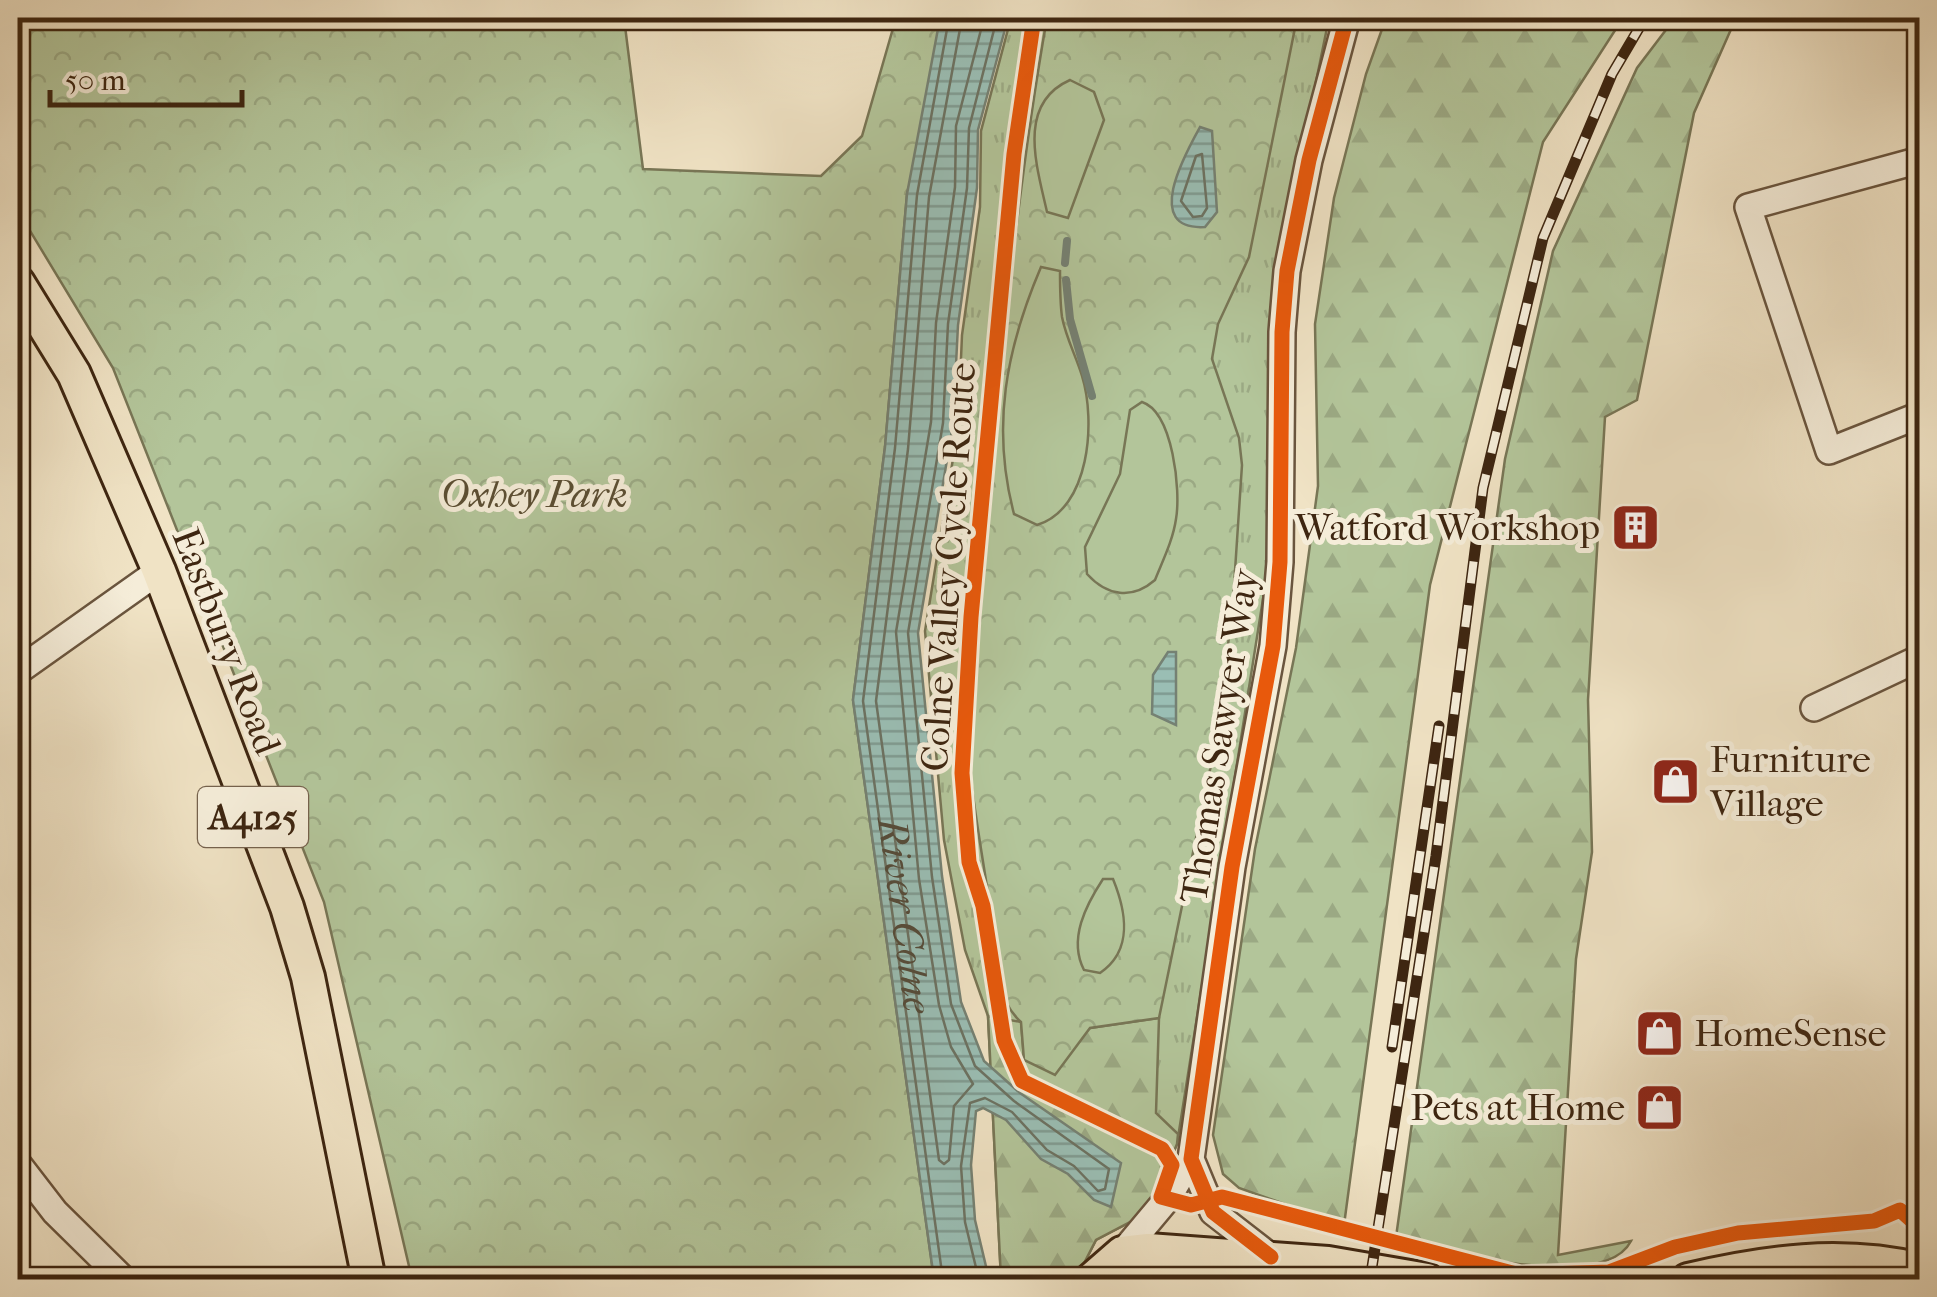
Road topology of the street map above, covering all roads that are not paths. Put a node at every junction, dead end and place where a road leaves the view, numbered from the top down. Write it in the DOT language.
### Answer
graph roads {
  1 [pos="1347,18"];
  2 [pos="1920,160"];
  3 [pos="18,282"];
  4 [pos="1920,415"];
  5 [pos="159,571"];
  6 [pos="1920,658"];
  7 [pos="18,671"];
  8 [pos="1814,708"];
  9 [pos="1191,1158"];
  10 [pos="18,1164"];
  11 [pos="1122,1253"];
  12 [pos="1271,1257"];
  13 [pos="1920,1270"];
  14 [pos="124,1280"];
  15 [pos="369,1280"];
  16 [pos="1091,1280"];
  17 [pos="1427,1280"];
  18 [pos="1688,1280"];
  1 -- 9 [label="street, Thomas Sawyer Way"];
  2 -- 4 [label="street"];
  3 -- 5 [label="main road, Eastbury Road / A4125"];
  5 -- 7 [label="street"];
  5 -- 15 [label="main road, Eastbury Road / A4125"];
  6 -- 8 [label="street"];
  9 -- 11 [label="street, Thomas Sawyer Way"];
  9 -- 12 [label="street, Thomas Sawyer Way"];
  10 -- 14 [label="street"];
  11 -- 12 [label="main road"];
  11 -- 16 [label="main road"];
  12 -- 17 [label="main road"];
  13 -- 18 [label="main road"];
}
